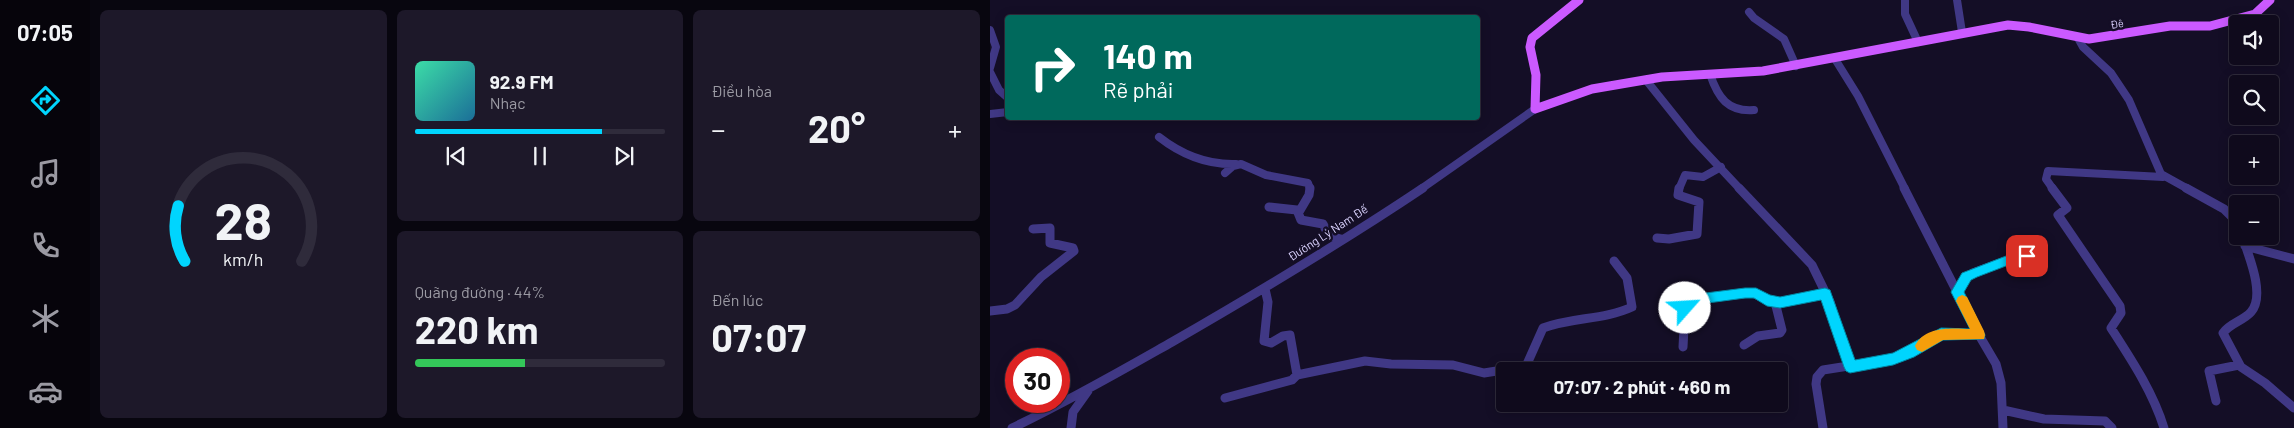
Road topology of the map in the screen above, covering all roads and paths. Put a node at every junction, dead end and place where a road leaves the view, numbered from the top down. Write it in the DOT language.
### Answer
graph roads {
  1 [pos="1579,0"];
  2 [pos="1905,0"];
  3 [pos="1957,0"];
  4 [pos="2270,0"];
  5 [pos="1749,12"];
  6 [pos="990,30"];
  7 [pos="1962,32"];
  8 [pos="2078,38"];
  9 [pos="1918,42"];
  10 [pos="1836,58"];
  11 [pos="1796,66"];
  12 [pos="990,70"];
  13 [pos="1710,74"];
  14 [pos="1646,80"];
  15 [pos="1005,95"];
  16 [pos="1535,109"];
  17 [pos="1754,110"];
  18 [pos="1005,112"];
  19 [pos="990,114"];
  20 [pos="1159,137"];
  21 [pos="1237,164"];
  22 [pos="1721,167"];
  23 [pos="1225,173"];
  24 [pos="2163,176"];
  25 [pos="1269,206"];
  26 [pos="1299,212"];
  27 [pos="2229,215"];
  28 [pos="1033,229"];
  29 [pos="1657,238"];
  30 [pos="1341,240"];
  31 [pos="2245,245"];
  32 [pos="2255,245"];
  33 [pos="2294,259"];
  34 [pos="1614,261"];
  35 [pos="2040,272"];
  36 [pos="1265,289"];
  37 [pos="1958,292"];
  38 [pos="1825,293"];
  39 [pos="1775,302"];
  40 [pos="990,311"];
  41 [pos="1979,335"];
  42 [pos="1744,345"];
  43 [pos="1683,348"];
  44 [pos="2239,365"];
  45 [pos="1850,367"];
  46 [pos="1298,375"];
  47 [pos="1089,388"];
  48 [pos="1225,398"];
  49 [pos="2216,401"];
  50 [pos="2294,408"];
  51 [pos="2003,410"];
  52 [pos="1012,428"];
  53 [pos="1071,428"];
  54 [pos="1823,428"];
  55 [pos="2003,428"];
  56 [pos="2112,428"];
  57 [pos="2164,428"];
  1 -- 16 [label="main road"];
  2 -- 9 [label="street"];
  3 -- 7 [label="street"];
  4 -- 8 [label="main road, Đê"];
  5 -- 11 [label="street"];
  6 -- 12 [label="street"];
  7 -- 8 [label="main road, Đê"];
  7 -- 9 [label="main road, Đê"];
  8 -- 24 [label="street"];
  9 -- 10 [label="main road, Đê"];
  10 -- 11 [label="main road, Đê"];
  10 -- 37 [label="street"];
  11 -- 13 [label="main road, Đê"];
  12 -- 15 [label="street"];
  13 -- 14 [label="main road, Đê"];
  13 -- 17 [label="street"];
  14 -- 16 [label="main road, Đê"];
  14 -- 22 [label="street"];
  16 -- 30 [label="street, Đường Lý Nam Đế"];
  18 -- 19 [label="street"];
  20 -- 21 [label="street"];
  21 -- 23 [label="street"];
  21 -- 26 [label="street"];
  22 -- 29 [label="street"];
  22 -- 38 [label="street"];
  24 -- 27 [label="street"];
  24 -- 57 [label="street"];
  25 -- 26 [label="street"];
  26 -- 30 [label="street"];
  28 -- 40 [label="street"];
  30 -- 36 [label="street, Đường Lý Nam Đế"];
  31 -- 44 [label="street"];
  32 -- 33 [label="street"];
  34 -- 46 [label="street"];
  35 -- 37 [label="street"];
  36 -- 46 [label="street"];
  36 -- 47 [label="street, Đường Lý Nam Đế"];
  37 -- 41 [label="street"];
  38 -- 39 [label="street"];
  38 -- 45 [label="street"];
  39 -- 42 [label="street"];
  39 -- 43 [label="street"];
  41 -- 45 [label="street"];
  41 -- 51 [label="street"];
  44 -- 49 [label="street"];
  44 -- 50 [label="street"];
  45 -- 54 [label="street"];
  46 -- 48 [label="street"];
  47 -- 52 [label="street, Đường Lý Nam Đế"];
  47 -- 53 [label="street"];
  51 -- 55 [label="street"];
  51 -- 56 [label="street"];
}
